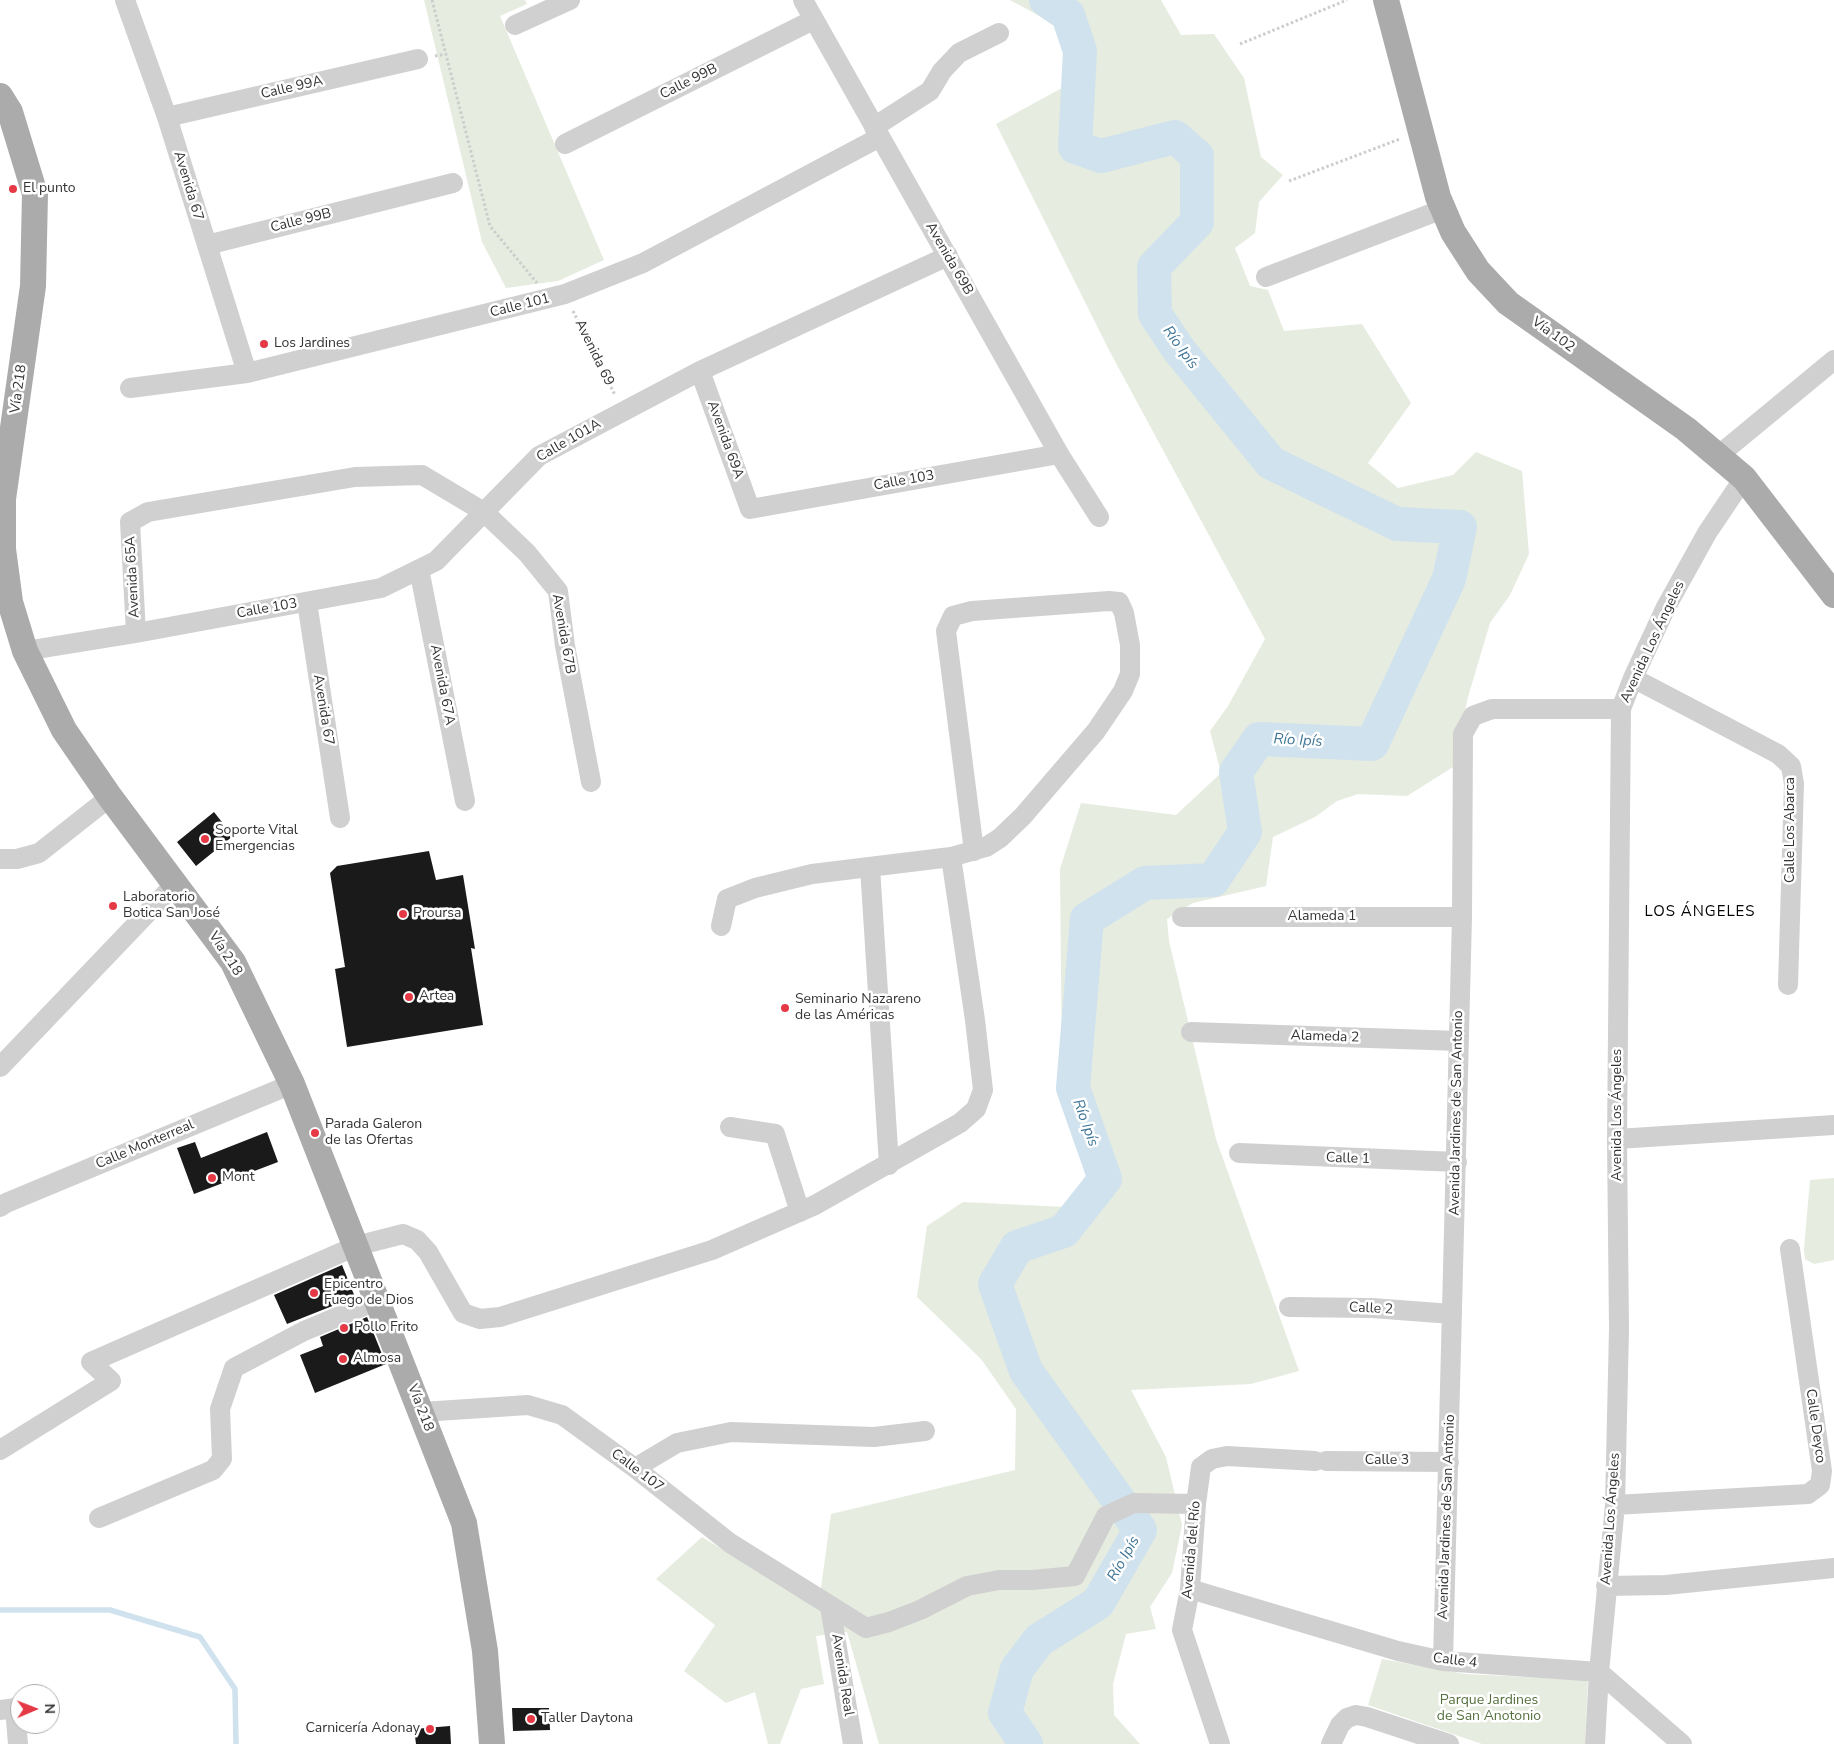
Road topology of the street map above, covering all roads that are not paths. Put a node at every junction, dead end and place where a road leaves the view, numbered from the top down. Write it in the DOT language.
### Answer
graph roads {
  1 [pos="125,0"];
  2 [pos="570,0"];
  3 [pos="803,0"];
  4 [pos="1386,0"];
  5 [pos="813,20"];
  6 [pos="515,25"];
  7 [pos="999,34"];
  8 [pos="418,59"];
  9 [pos="0,96"];
  10 [pos="167,117"];
  11 [pos="877,132"];
  12 [pos="565,144"];
  13 [pos="453,182"];
  14 [pos="1443,209"];
  15 [pos="207,245"];
  16 [pos="948,256"];
  17 [pos="1266,277"];
  18 [pos="1834,360"];
  19 [pos="700,371"];
  20 [pos="247,373"];
  21 [pos="130,388"];
  22 [pos="1059,454"];
  23 [pos="1719,455"];
  24 [pos="1744,478"];
  25 [pos="750,509"];
  26 [pos="484,512"];
  27 [pos="1098,517"];
  28 [pos="419,570"];
  29 [pos="1834,595"];
  30 [pos="307,602"];
  31 [pos="136,633"];
  32 [pos="25,651"];
  33 [pos="1633,678"];
  34 [pos="1621,710"];
  35 [pos="591,782"];
  36 [pos="110,797"];
  37 [pos="465,801"];
  38 [pos="340,818"];
  39 [pos="974,851"];
  40 [pos="950,857"];
  41 [pos="0,859"];
  42 [pos="870,867"];
  43 [pos="175,884"];
  44 [pos="1182,917"];
  45 [pos="1462,917"];
  46 [pos="721,926"];
  47 [pos="1788,985"];
  48 [pos="1191,1032"];
  49 [pos="1459,1042"];
  50 [pos="0,1067"];
  51 [pos="292,1084"];
  52 [pos="1834,1126"];
  53 [pos="730,1127"];
  54 [pos="1617,1139"];
  55 [pos="1239,1153"];
  56 [pos="1456,1162"];
  57 [pos="890,1165"];
  58 [pos="0,1208"];
  59 [pos="800,1212"];
  60 [pos="356,1246"];
  61 [pos="1790,1249"];
  62 [pos="378,1300"];
  63 [pos="1290,1307"];
  64 [pos="1452,1314"];
  65 [pos="422,1412"];
  66 [pos="926,1431"];
  67 [pos="0,1450"];
  68 [pos="1320,1461"];
  69 [pos="1449,1462"];
  70 [pos="636,1468"];
  71 [pos="1196,1504"];
  72 [pos="1615,1505"];
  73 [pos="99,1518"];
  74 [pos="1834,1568"];
  75 [pos="1606,1586"];
  76 [pos="1190,1589"];
  77 [pos="830,1606"];
  78 [pos="1443,1661"];
  79 [pos="1599,1672"];
  80 [pos="8,1709"];
  81 [pos="18,1744"];
  82 [pos="492,1744"];
  83 [pos="853,1744"];
  84 [pos="1220,1744"];
  85 [pos="1331,1744"];
  86 [pos="1449,1744"];
  87 [pos="1595,1744"];
  88 [pos="1682,1744"];
  1 -- 10 [label="street, Avenida 67"];
  2 -- 6 [label="street"];
  3 -- 5 [label="street, Avenida 69B"];
  4 -- 14 [label="main road, Vía 102"];
  5 -- 11 [label="street, Avenida 69B"];
  5 -- 12 [label="street, Calle 99B"];
  7 -- 11 [label="street, Calle 101"];
  8 -- 10 [label="street, Calle 99A"];
  9 -- 32 [label="main road, Vía 218"];
  10 -- 15 [label="street, Avenida 67"];
  11 -- 16 [label="street, Avenida 69B"];
  11 -- 20 [label="street, Calle 101"];
  13 -- 15 [label="street, Calle 99B"];
  14 -- 17 [label="street"];
  14 -- 23 [label="main road, Vía 102"];
  15 -- 20 [label="street, Avenida 67"];
  16 -- 19 [label="street, Calle 101A"];
  16 -- 22 [label="street, Avenida 69B"];
  18 -- 23 [label="street"];
  19 -- 25 [label="street, Avenida 69A"];
  19 -- 26 [label="street, Calle 101A"];
  20 -- 21 [label="street, Calle 101"];
  22 -- 25 [label="street, Calle 103"];
  22 -- 27 [label="street, Avenida 69B"];
  23 -- 24 [label="main road, Vía 102"];
  24 -- 29 [label="main road, Vía 102"];
  24 -- 33 [label="street, Avenida Los Ángeles"];
  26 -- 28 [label="street, Calle 103"];
  26 -- 31 [label="street, Avenida 65A"];
  26 -- 35 [label="street, Avenida 67B"];
  28 -- 30 [label="street, Calle 103"];
  28 -- 37 [label="street, Avenida 67A"];
  30 -- 31 [label="street, Calle 103"];
  30 -- 38 [label="street, Avenida 67"];
  31 -- 32 [label="street, Calle 103"];
  32 -- 36 [label="main road, Vía 218"];
  33 -- 34 [label="street, Avenida Los Ángeles"];
  33 -- 47 [label="street, Calle Los Abarca"];
  34 -- 45 [label="street, Avenida Jardines de San Antonio"];
  34 -- 54 [label="street, Avenida Los Ángeles"];
  36 -- 41 [label="street"];
  36 -- 43 [label="main road, Vía 218"];
  39 -- 39 [label="street"];
  39 -- 40 [label="street"];
  40 -- 42 [label="street"];
  40 -- 57 [label="street"];
  42 -- 46 [label="street"];
  42 -- 57 [label="street"];
  43 -- 50 [label="street"];
  43 -- 51 [label="main road, Vía 218"];
  44 -- 45 [label="street, Alameda 1"];
  45 -- 49 [label="street, Avenida Jardines de San Antonio"];
  48 -- 49 [label="street, Alameda 2"];
  49 -- 56 [label="street, Avenida Jardines de San Antonio"];
  51 -- 58 [label="street, Calle Monterreal"];
  51 -- 60 [label="main road, Vía 218"];
  52 -- 54 [label="street"];
  53 -- 59 [label="street"];
  54 -- 72 [label="street, Avenida Los Ángeles"];
  55 -- 56 [label="street, Calle 1"];
  56 -- 64 [label="street, Avenida Jardines de San Antonio"];
  57 -- 59 [label="street"];
  59 -- 60 [label="street"];
  60 -- 62 [label="main road, Vía 218"];
  60 -- 67 [label="street"];
  61 -- 72 [label="street, Calle Deyco"];
  62 -- 65 [label="main road, Vía 218"];
  62 -- 73 [label="street"];
  63 -- 64 [label="street, Calle 2"];
  64 -- 69 [label="street, Avenida Jardines de San Antonio"];
  65 -- 70 [label="street, Calle 107"];
  65 -- 82 [label="main road, Vía 218"];
  66 -- 70 [label="street"];
  68 -- 69 [label="street, Calle 3"];
  68 -- 71 [label="street, Avenida del Río"];
  69 -- 78 [label="street, Avenida Jardines de San Antonio"];
  70 -- 77 [label="street, Calle 107"];
  71 -- 76 [label="street, Avenida del Río"];
  71 -- 77 [label="street, Calle 107"];
  72 -- 75 [label="street, Avenida Los Ángeles"];
  74 -- 75 [label="street"];
  75 -- 79 [label="street, Avenida Los Ángeles"];
  76 -- 78 [label="street, Calle 4"];
  76 -- 84 [label="street, Avenida del Río"];
  77 -- 83 [label="street, Avenida Real"];
  78 -- 79 [label="street, Calle 4"];
  79 -- 87 [label="street, Avenida Los Ángeles"];
  79 -- 88 [label="street"];
  80 -- 81 [label="street"];
  85 -- 86 [label="street"];
}
